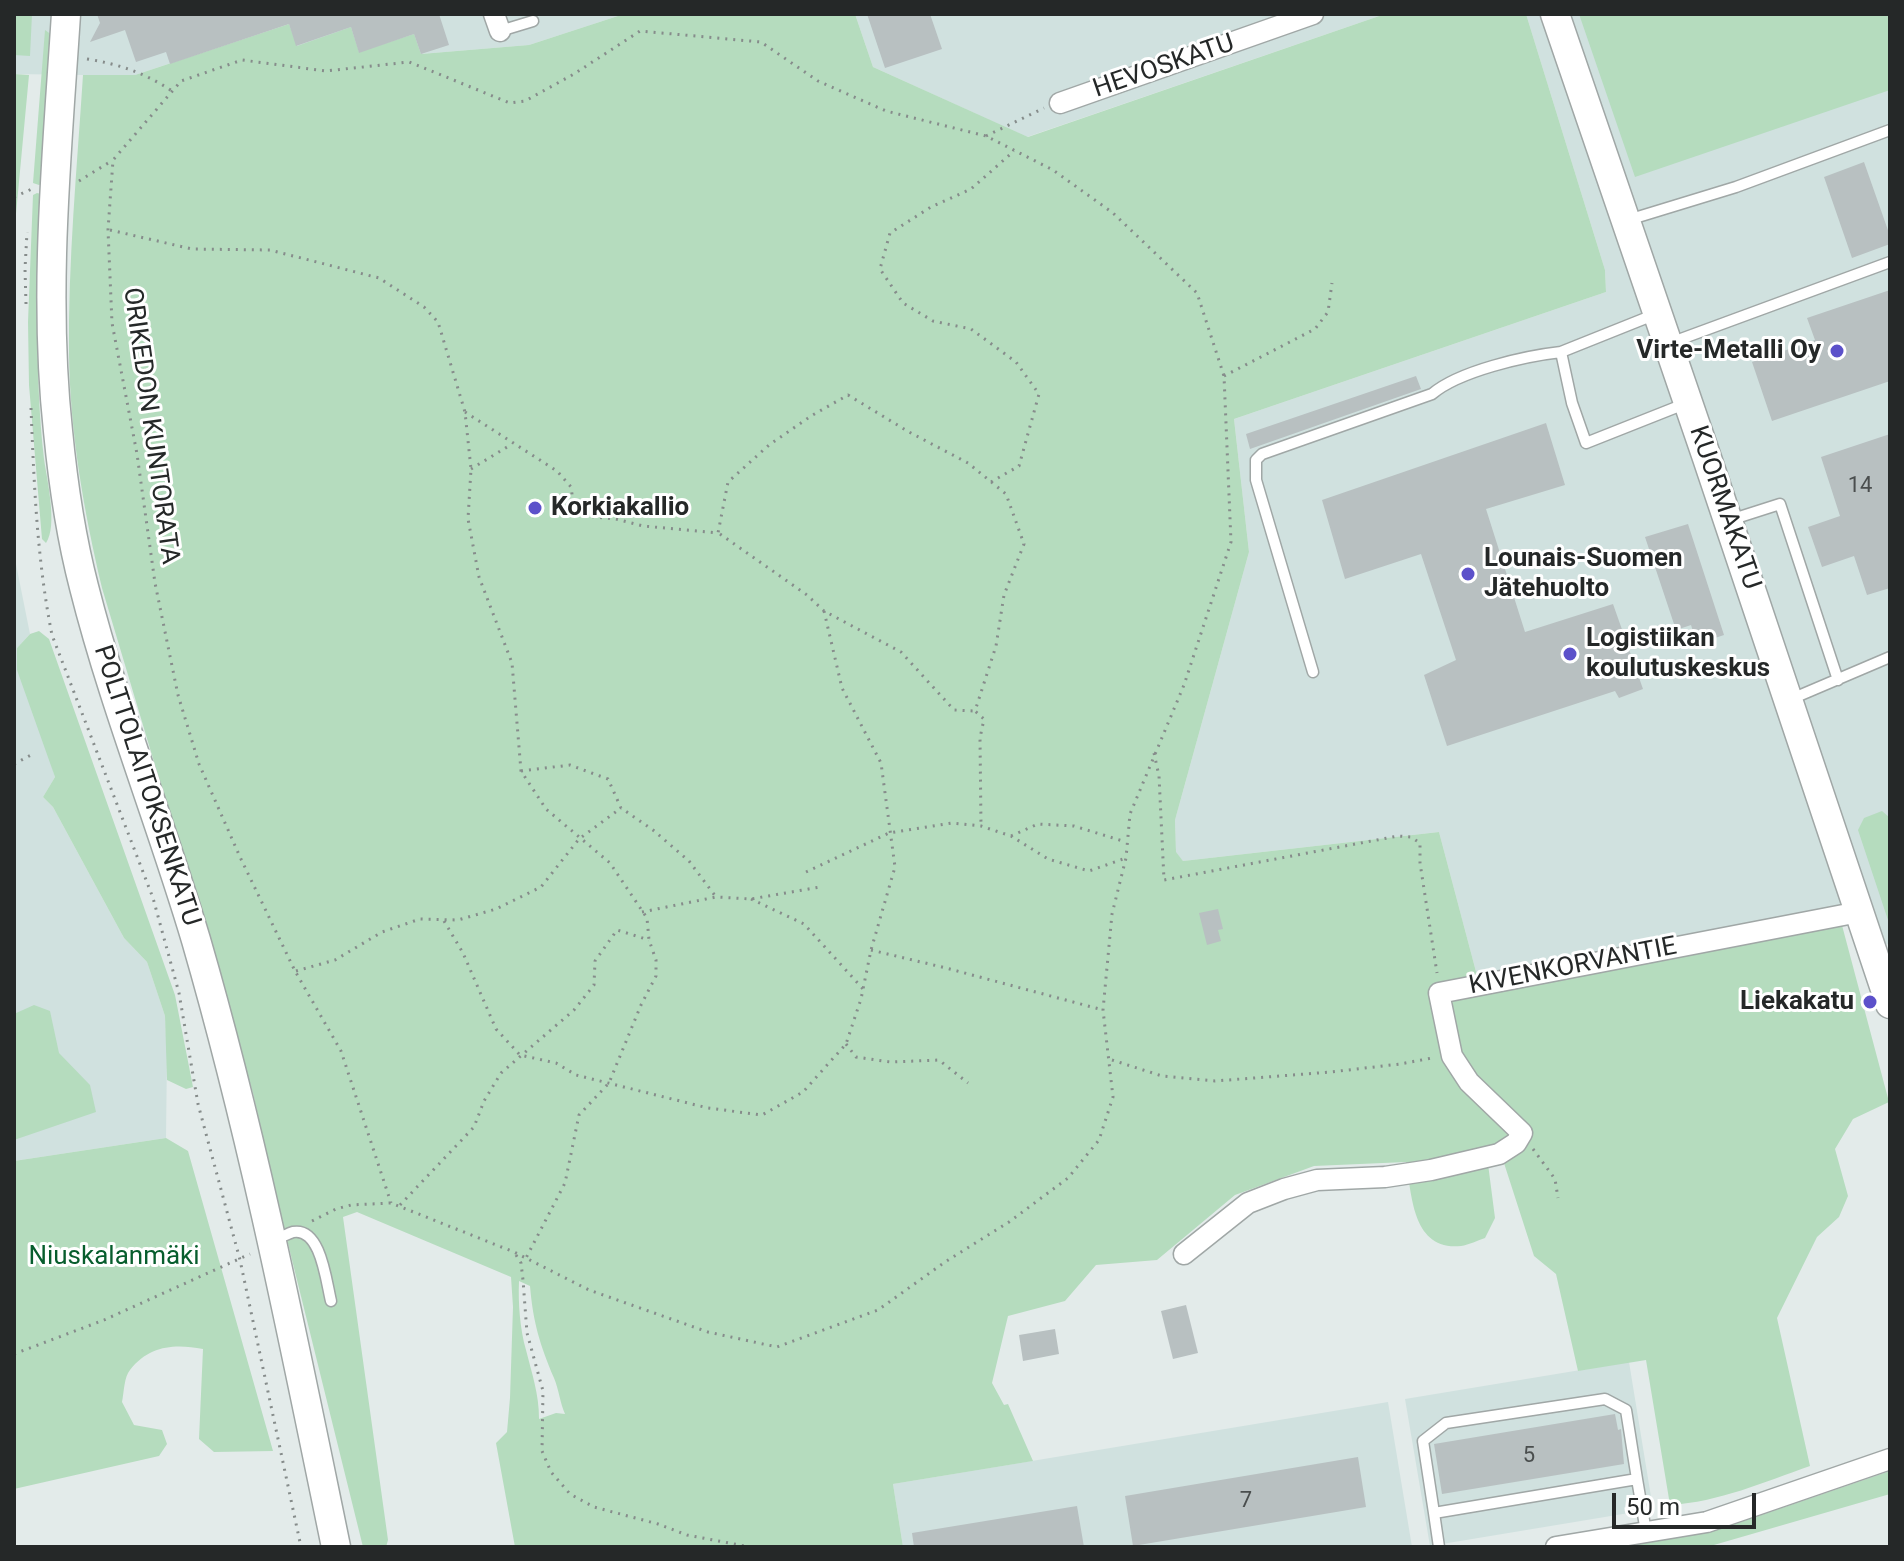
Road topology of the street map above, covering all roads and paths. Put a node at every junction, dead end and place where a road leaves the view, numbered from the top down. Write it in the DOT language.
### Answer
graph roads {
  1 [pos="66,14"];
  2 [pos="1313,14"];
  3 [pos="1555,14"];
  4 [pos="533,21"];
  5 [pos="497,23"];
  6 [pos="63,55"];
  7 [pos="172,92"];
  8 [pos="1060,103"];
  9 [pos="1890,130"];
  10 [pos="986,136"];
  11 [pos="1014,151"];
  12 [pos="113,160"];
  13 [pos="55,188"];
  14 [pos="1626,220"];
  15 [pos="108,230"];
  16 [pos="1890,262"];
  17 [pos="1332,283"];
  18 [pos="1658,313"];
  19 [pos="1668,344"];
  20 [pos="1561,352"];
  21 [pos="1224,376"];
  22 [pos="1688,402"];
  23 [pos="465,412"];
  24 [pos="512,444"];
  25 [pos="471,469"];
  26 [pos="991,482"];
  27 [pos="1729,521"];
  28 [pos="718,533"];
  29 [pos="824,611"];
  30 [pos="1890,657"];
  31 [pos="1313,672"];
  32 [pos="1838,680"];
  33 [pos="1789,700"];
  34 [pos="975,711"];
  35 [pos="1154,752"];
  36 [pos="31,755"];
  37 [pos="14,764"];
  38 [pos="521,771"];
  39 [pos="621,808"];
  40 [pos="981,826"];
  41 [pos="889,833"];
  42 [pos="1011,836"];
  43 [pos="579,839"];
  44 [pos="1127,842"];
  45 [pos="1126,858"];
  46 [pos="806,872"];
  47 [pos="820,887"];
  48 [pos="716,897"];
  49 [pos="751,899"];
  50 [pos="1859,912"];
  51 [pos="641,913"];
  52 [pos="444,921"];
  53 [pos="649,940"];
  54 [pos="871,950"];
  55 [pos="295,971"];
  56 [pos="864,990"];
  57 [pos="1439,993"];
  58 [pos="1890,1004"];
  59 [pos="1103,1010"];
  60 [pos="846,1044"];
  61 [pos="520,1055"];
  62 [pos="1452,1056"];
  63 [pos="1110,1059"];
  64 [pos="609,1083"];
  65 [pos="968,1083"];
  66 [pos="1522,1133"];
  67 [pos="1558,1198"];
  68 [pos="391,1203"];
  69 [pos="400,1205"];
  70 [pos="284,1236"];
  71 [pos="514,1252"];
  72 [pos="1184,1254"];
  73 [pos="526,1258"];
  74 [pos="331,1301"];
  75 [pos="14,1354"];
  76 [pos="1890,1459"];
  77 [pos="1637,1479"];
  78 [pos="1434,1513"];
  79 [pos="1646,1532"];
  80 [pos="336,1547"];
  81 [pos="750,1547"];
  82 [pos="1439,1547"];
  83 [pos="1556,1547"];
  1 -- 6 [label="street, POLTTOLAITOKSENKATU"];
  2 -- 8 [label="street, HEVOSKATU"];
  3 -- 14 [label="street, KUORMAKATU"];
  4 -- 5 [label="lane"];
  6 -- 7 [label="path"];
  6 -- 13 [label="street, POLTTOLAITOKSENKATU"];
  7 -- 10 [label="path"];
  7 -- 12 [label="path"];
  8 -- 10 [label="path"];
  9 -- 14 [label="lane"];
  10 -- 11 [label="path"];
  11 -- 21 [label="path"];
  11 -- 26 [label="path"];
  12 -- 13 [label="path"];
  12 -- 15 [label="path, ORIKEDON KUNTORATA"];
  13 -- 70 [label="street, POLTTOLAITOKSENKATU"];
  14 -- 18 [label="street, KUORMAKATU"];
  15 -- 23 [label="path"];
  15 -- 55 [label="path, ORIKEDON KUNTORATA"];
  16 -- 19 [label="lane"];
  17 -- 21 [label="path"];
  18 -- 19 [label="street, KUORMAKATU"];
  18 -- 20 [label="lane"];
  19 -- 22 [label="street, KUORMAKATU"];
  20 -- 22 [label="lane"];
  20 -- 31 [label="lane"];
  21 -- 35 [label="path"];
  22 -- 27 [label="street, KUORMAKATU"];
  23 -- 24 [label="path"];
  23 -- 25 [label="path"];
  24 -- 25 [label="path"];
  24 -- 28 [label="path"];
  25 -- 38 [label="path"];
  26 -- 28 [label="path"];
  26 -- 34 [label="path"];
  27 -- 32 [label="lane"];
  27 -- 33 [label="street, KUORMAKATU"];
  28 -- 29 [label="path"];
  29 -- 34 [label="path"];
  29 -- 41 [label="path"];
  30 -- 32 [label="lane"];
  32 -- 33 [label="lane"];
  33 -- 50 [label="street, KUORMAKATU"];
  34 -- 40 [label="path"];
  35 -- 44 [label="path"];
  35 -- 57 [label="path"];
  36 -- 37 [label="path"];
  38 -- 39 [label="path"];
  38 -- 43 [label="path"];
  39 -- 43 [label="path"];
  39 -- 48 [label="path"];
  40 -- 41 [label="path"];
  40 -- 42 [label="path"];
  41 -- 46 [label="path"];
  41 -- 54 [label="path"];
  42 -- 44 [label="path"];
  42 -- 45 [label="path"];
  43 -- 51 [label="path"];
  43 -- 52 [label="path"];
  44 -- 45 [label="path"];
  45 -- 59 [label="path"];
  47 -- 49 [label="path"];
  48 -- 49 [label="path"];
  48 -- 51 [label="path"];
  49 -- 56 [label="path"];
  50 -- 57 [label="street, KIVENKORVANTIE"];
  50 -- 58 [label="street, KUORMAKATU"];
  51 -- 53 [label="path"];
  52 -- 55 [label="path"];
  52 -- 61 [label="path"];
  53 -- 61 [label="path"];
  53 -- 64 [label="path"];
  54 -- 56 [label="path"];
  54 -- 59 [label="path"];
  55 -- 68 [label="path, ORIKEDON KUNTORATA"];
  56 -- 60 [label="path"];
  57 -- 62 [label="street, KIVENKORVANTIE"];
  59 -- 63 [label="path"];
  60 -- 64 [label="path"];
  60 -- 65 [label="path"];
  61 -- 64 [label="path"];
  61 -- 69 [label="path"];
  62 -- 63 [label="path"];
  62 -- 66 [label="street, KIVENKORVANTIE"];
  63 -- 73 [label="path"];
  64 -- 73 [label="path"];
  66 -- 67 [label="path"];
  66 -- 72 [label="street"];
  68 -- 69 [label="path"];
  68 -- 70 [label="path"];
  69 -- 71 [label="path"];
  70 -- 74 [label="lane"];
  70 -- 75 [label="path"];
  70 -- 80 [label="street, POLTTOLAITOKSENKATU"];
  71 -- 73 [label="path"];
  71 -- 81 [label="path"];
  76 -- 79 [label="street"];
  77 -- 78 [label="lane"];
  77 -- 78 [label="lane"];
  77 -- 79 [label="lane"];
  78 -- 82 [label="lane"];
  79 -- 83 [label="street"];
}
